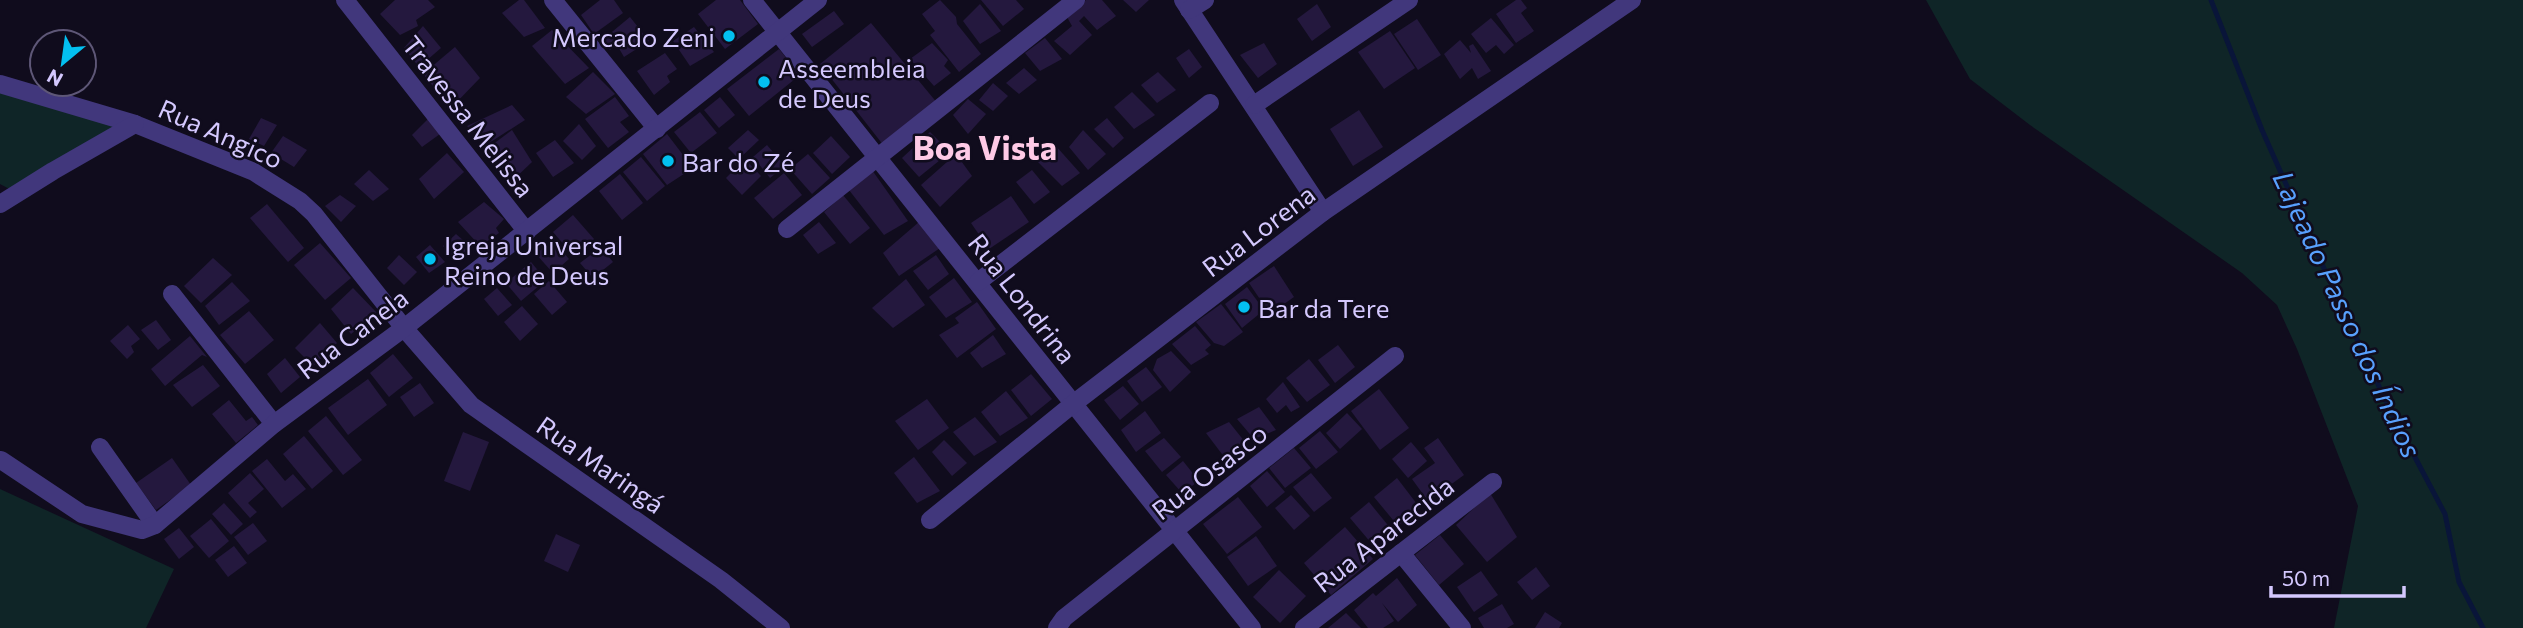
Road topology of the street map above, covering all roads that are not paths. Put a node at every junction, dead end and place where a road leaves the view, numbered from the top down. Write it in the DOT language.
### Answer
graph roads {
  1 [pos="345,0"];
  2 [pos="553,0"];
  3 [pos="752,0"];
  4 [pos="818,0"];
  5 [pos="1076,0"];
  6 [pos="1205,0"];
  7 [pos="1409,0"];
  8 [pos="1632,0"];
  9 [pos="1186,5"];
  10 [pos="777,32"];
  11 [pos="0,85"];
  12 [pos="1210,103"];
  13 [pos="1254,105"];
  14 [pos="135,124"];
  15 [pos="657,129"];
  16 [pos="879,158"];
  17 [pos="0,204"];
  18 [pos="1324,212"];
  19 [pos="787,229"];
  20 [pos="527,232"];
  21 [pos="978,282"];
  22 [pos="172,293"];
  23 [pos="404,328"];
  24 [pos="1395,356"];
  25 [pos="1073,404"];
  26 [pos="274,424"];
  27 [pos="100,447"];
  28 [pos="1,460"];
  29 [pos="1493,482"];
  30 [pos="930,520"];
  31 [pos="155,524"];
  32 [pos="1174,531"];
  33 [pos="1401,553"];
  34 [pos="781,628"];
  35 [pos="1057,628"];
  36 [pos="1252,628"];
  37 [pos="1304,628"];
  38 [pos="1462,628"];
  1 -- 20 [label="street, Travessa Melissa"];
  2 -- 15 [label="street"];
  3 -- 10 [label="street, Rua Londrina"];
  4 -- 10 [label="street, Rua Canela"];
  5 -- 16 [label="street"];
  6 -- 9 [label="street"];
  7 -- 13 [label="street"];
  8 -- 18 [label="street, Rua Lorena"];
  9 -- 13 [label="street"];
  10 -- 15 [label="street, Rua Canela"];
  10 -- 16 [label="street, Rua Londrina"];
  11 -- 14 [label="street, Rua Angico"];
  12 -- 21 [label="street"];
  13 -- 18 [label="street"];
  14 -- 17 [label="street"];
  14 -- 23 [label="street, Rua Angico"];
  15 -- 20 [label="street, Rua Canela"];
  16 -- 19 [label="street"];
  16 -- 21 [label="street, Rua Londrina"];
  18 -- 25 [label="street, Rua Lorena"];
  20 -- 23 [label="street, Rua Canela"];
  21 -- 25 [label="street, Rua Londrina"];
  22 -- 26 [label="street"];
  23 -- 26 [label="street, Rua Canela"];
  23 -- 34 [label="street, Rua Maringá"];
  24 -- 32 [label="street, Rua Osasco"];
  25 -- 30 [label="street, Rua Lorena"];
  25 -- 32 [label="street, Rua Londrina"];
  26 -- 31 [label="street, Rua Canela"];
  27 -- 31 [label="street"];
  28 -- 31 [label="street"];
  29 -- 33 [label="street, Rua Aparecida"];
  32 -- 35 [label="street, Rua Osasco"];
  32 -- 36 [label="street, Rua Londrina"];
  33 -- 37 [label="street, Rua Aparecida"];
  33 -- 38 [label="street"];
}
